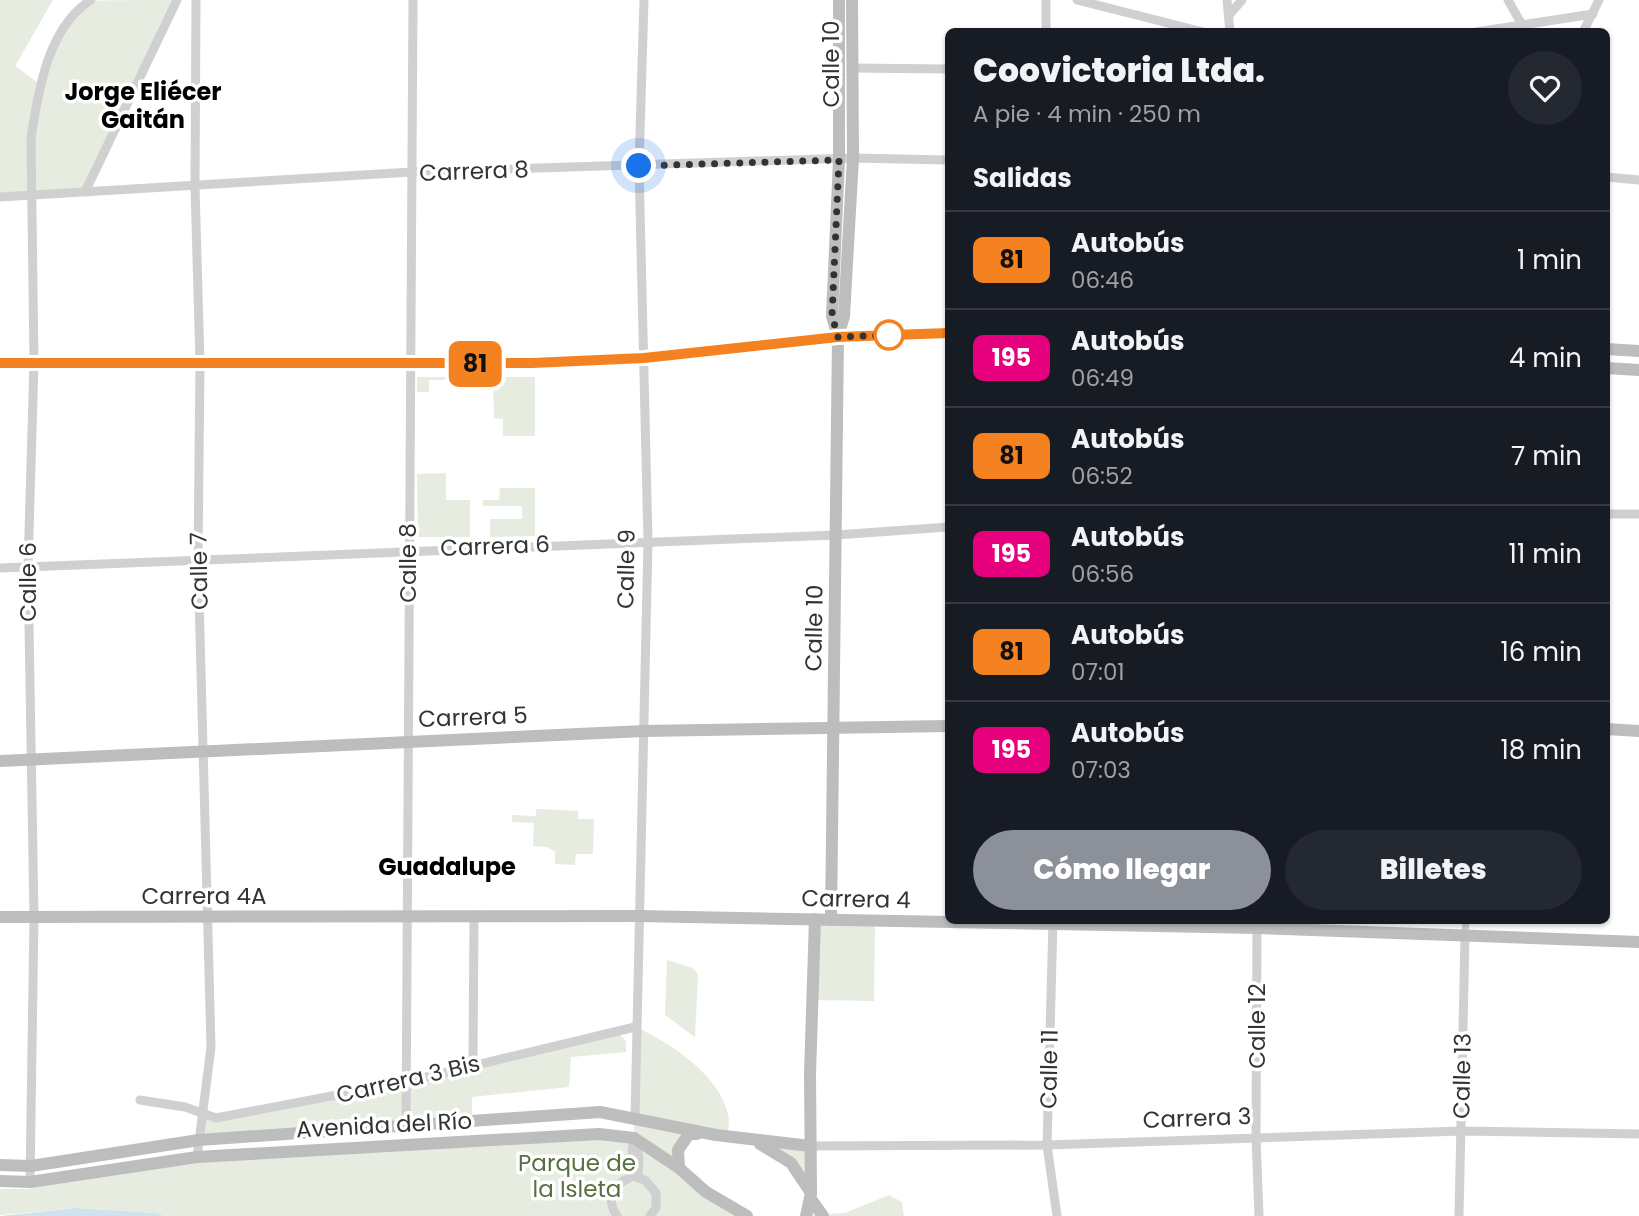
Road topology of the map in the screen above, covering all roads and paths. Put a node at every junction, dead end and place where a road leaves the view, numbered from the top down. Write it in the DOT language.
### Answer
graph roads {
  1 [pos="91,0"];
  2 [pos="177,0"];
  3 [pos="196,0"];
  4 [pos="413,0"];
  5 [pos="644,0"];
  6 [pos="839,0"];
  7 [pos="852,0"];
  8 [pos="1046,0"];
  9 [pos="1077,0"];
  10 [pos="1227,0"];
  11 [pos="1242,0"];
  12 [pos="1508,0"];
  13 [pos="1599,0"];
  14 [pos="1592,14"];
  15 [pos="1229,15"];
  16 [pos="1521,23"];
  17 [pos="1046,28"];
  18 [pos="1187,28"];
  19 [pos="1230,28"];
  20 [pos="1496,28"];
  21 [pos="1585,28"];
  22 [pos="852,68"];
  23 [pos="945,69"];
  24 [pos="853,158"];
  25 [pos="839,160"];
  26 [pos="945,160"];
  27 [pos="639,166"];
  28 [pos="412,172"];
  29 [pos="1610,177"];
  30 [pos="1639,180"];
  31 [pos="195,187"];
  32 [pos="85,192"];
  33 [pos="31,195"];
  34 [pos="0,197"];
  35 [pos="945,333"];
  36 [pos="838,337"];
  37 [pos="1610,349"];
  38 [pos="1639,351"];
  39 [pos="644,358"];
  40 [pos="34,362"];
  41 [pos="0,363"];
  42 [pos="201,363"];
  43 [pos="410,365"];
  44 [pos="1610,368"];
  45 [pos="1639,370"];
  46 [pos="1610,514"];
  47 [pos="1639,514"];
  48 [pos="945,527"];
  49 [pos="836,535"];
  50 [pos="648,541"];
  51 [pos="407,550"];
  52 [pos="198,559"];
  53 [pos="28,567"];
  54 [pos="0,568"];
  55 [pos="945,726"];
  56 [pos="832,728"];
  57 [pos="1610,729"];
  58 [pos="644,731"];
  59 [pos="1639,731"];
  60 [pos="408,741"];
  61 [pos="203,751"];
  62 [pos="0,761"];
  63 [pos="29,761"];
  64 [pos="408,914"];
  65 [pos="474,915"];
  66 [pos="638,916"];
  67 [pos="0,917"];
  68 [pos="34,917"];
  69 [pos="208,918"];
  70 [pos="815,919"];
  71 [pos="831,920"];
  72 [pos="945,921"];
  73 [pos="1053,924"];
  74 [pos="1104,924"];
  75 [pos="1151,924"];
  76 [pos="1161,924"];
  77 [pos="1257,924"];
  78 [pos="1466,924"];
  79 [pos="1156,926"];
  80 [pos="1465,936"];
  81 [pos="1639,942"];
  82 [pos="635,1027"];
  83 [pos="473,1064"];
  84 [pos="405,1082"];
  85 [pos="140,1100"];
  86 [pos="202,1114"];
  87 [pos="635,1118"];
  88 [pos="406,1125"];
  89 [pos="1461,1131"];
  90 [pos="713,1135"];
  91 [pos="1639,1135"];
  92 [pos="1256,1137"];
  93 [pos="634,1138"];
  94 [pos="756,1139"];
  95 [pos="199,1140"];
  96 [pos="1047,1144"];
  97 [pos="810,1146"];
  98 [pos="197,1157"];
  99 [pos="0,1165"];
  100 [pos="31,1166"];
  101 [pos="679,1168"];
  102 [pos="634,1178"];
  103 [pos="0,1181"];
  104 [pos="30,1182"];
  105 [pos="811,1196"];
  106 [pos="617,1216"];
  107 [pos="650,1216"];
  108 [pos="747,1216"];
  109 [pos="806,1216"];
  110 [pos="823,1216"];
  111 [pos="1057,1216"];
  112 [pos="1259,1216"];
  113 [pos="1459,1216"];
  1 -- 33 [label="street, Calle 6"];
  2 -- 32 [label="street"];
  3 -- 31 [label="street, Calle 7"];
  4 -- 28 [label="street, Calle 8"];
  5 -- 27 [label="street, Calle 9"];
  6 -- 25 [label="main road, Calle 10"];
  7 -- 22 [label="main road, Calle 10"];
  8 -- 17 [label="street"];
  9 -- 18 [label="street"];
  10 -- 15 [label="street"];
  11 -- 15 [label="street"];
  12 -- 16 [label="street"];
  13 -- 14 [label="street"];
  14 -- 16 [label="street"];
  14 -- 21 [label="street"];
  15 -- 19 [label="street"];
  16 -- 20 [label="street"];
  22 -- 23 [label="street"];
  22 -- 24 [label="main road, Calle 10"];
  24 -- 25 [label="street, Carrera 8"];
  24 -- 26 [label="street, Carrera 8"];
  24 -- 36 [label="main road, Calle 10"];
  25 -- 27 [label="street, Carrera 8"];
  25 -- 36 [label="main road, Calle 10"];
  27 -- 28 [label="street, Carrera 8"];
  27 -- 39 [label="street, Calle 9"];
  28 -- 31 [label="street, Carrera 8"];
  28 -- 43 [label="street, Calle 8"];
  29 -- 30 [label="street"];
  31 -- 32 [label="street, Carrera 8"];
  31 -- 42 [label="street, Calle 7"];
  32 -- 33 [label="street, Carrera 8"];
  33 -- 34 [label="street, Carrera 8"];
  33 -- 40 [label="street, Calle 6"];
  35 -- 36 [label="main road"];
  36 -- 39 [label="street"];
  36 -- 49 [label="main road, Calle 10"];
  37 -- 38 [label="main road"];
  39 -- 43 [label="street"];
  39 -- 50 [label="street, Calle 9"];
  40 -- 41 [label="street"];
  40 -- 42 [label="street"];
  40 -- 53 [label="street, Calle 6"];
  42 -- 43 [label="street"];
  42 -- 52 [label="street, Calle 7"];
  43 -- 51 [label="street, Calle 8"];
  44 -- 45 [label="main road"];
  46 -- 47 [label="street"];
  48 -- 49 [label="street, Carrera 6"];
  49 -- 50 [label="street, Carrera 6"];
  49 -- 56 [label="main road, Calle 10"];
  50 -- 51 [label="street, Carrera 6"];
  50 -- 58 [label="street, Calle 9"];
  51 -- 52 [label="street, Carrera 6"];
  51 -- 60 [label="street, Calle 8"];
  52 -- 53 [label="street, Carrera 6"];
  52 -- 61 [label="street, Calle 7"];
  53 -- 54 [label="street, Carrera 6"];
  53 -- 63 [label="street, Calle 6"];
  55 -- 56 [label="main road, Carrera 5"];
  56 -- 58 [label="main road, Carrera 5"];
  56 -- 71 [label="main road, Calle 10"];
  57 -- 59 [label="main road"];
  58 -- 60 [label="main road, Carrera 5"];
  58 -- 66 [label="street, Calle 9"];
  60 -- 61 [label="main road, Carrera 5"];
  60 -- 64 [label="street, Calle 8"];
  61 -- 63 [label="main road, Carrera 5"];
  61 -- 69 [label="street, Calle 7"];
  62 -- 63 [label="main road, Carrera 5"];
  63 -- 68 [label="street, Calle 6"];
  64 -- 65 [label="main road, Carrera 4"];
  64 -- 69 [label="main road, Carrera 4A"];
  64 -- 84 [label="street, Calle 8"];
  65 -- 66 [label="main road, Carrera 4"];
  65 -- 83 [label="street"];
  66 -- 70 [label="main road, Carrera 4"];
  66 -- 82 [label="street, Calle 9"];
  67 -- 68 [label="main road, Carrera 4A"];
  68 -- 69 [label="main road, Carrera 4A"];
  68 -- 100 [label="street, Calle 6"];
  69 -- 86 [label="street, Calle 7"];
  70 -- 71 [label="main road, Carrera 4"];
  70 -- 97 [label="main road"];
  71 -- 72 [label="main road, Carrera 4"];
  73 -- 96 [label="street, Calle 11"];
  74 -- 79 [label="main road, Carrera 4"];
  75 -- 79 [label="street"];
  76 -- 79 [label="street"];
  77 -- 79 [label="main road, Carrera 4"];
  77 -- 80 [label="main road, Carrera 4"];
  77 -- 92 [label="street, Calle 12"];
  78 -- 80 [label="street"];
  80 -- 81 [label="main road, Carrera 4"];
  80 -- 89 [label="street, Calle 13"];
  82 -- 83 [label="street, Carrera 3 Bis"];
  82 -- 87 [label="street, Calle 9"];
  83 -- 84 [label="street, Carrera 3 Bis"];
  84 -- 86 [label="street, Carrera 3 Bis"];
  84 -- 88 [label="street, Calle 8"];
  85 -- 86 [label="street, Carrera 3 Bis"];
  86 -- 95 [label="street, Calle 7"];
  87 -- 88 [label="main road, Avenida del Río"];
  87 -- 90 [label="main road, Avenida del Río"];
  87 -- 93 [label="main road, Calle 9"];
  88 -- 95 [label="main road, Avenida del Río"];
  89 -- 91 [label="street, Carrera 3"];
  89 -- 92 [label="street, Carrera 3"];
  89 -- 113 [label="street, Calle 13"];
  90 -- 94 [label="main road, Avenida del Río"];
  90 -- 101 [label="main road, Avenida del Río"];
  90 -- 105 [label="main road, Avenida del Río"];
  92 -- 96 [label="street, Carrera 3"];
  92 -- 112 [label="street, Calle 12"];
  93 -- 98 [label="main road, Avenida del Río"];
  93 -- 101 [label="main road, Avenida del Río"];
  93 -- 102 [label="street, Calle 9"];
  94 -- 97 [label="main road, Carrera 3"];
  95 -- 98 [label="street, Calle 7"];
  95 -- 100 [label="main road, Avenida del Río"];
  96 -- 97 [label="street, Carrera 3"];
  96 -- 111 [label="street, Calle 11"];
  97 -- 105 [label="main road"];
  98 -- 104 [label="main road, Avenida del Río"];
  99 -- 100 [label="main road, Avenida del Río"];
  100 -- 104 [label="street, Calle 6"];
  101 -- 108 [label="main road, Avenida del Río"];
  102 -- 106 [label="street"];
  102 -- 107 [label="street"];
  103 -- 104 [label="main road, Avenida del Río"];
  105 -- 109 [label="main road"];
  105 -- 110 [label="main road, Avenida del Río"];
}
